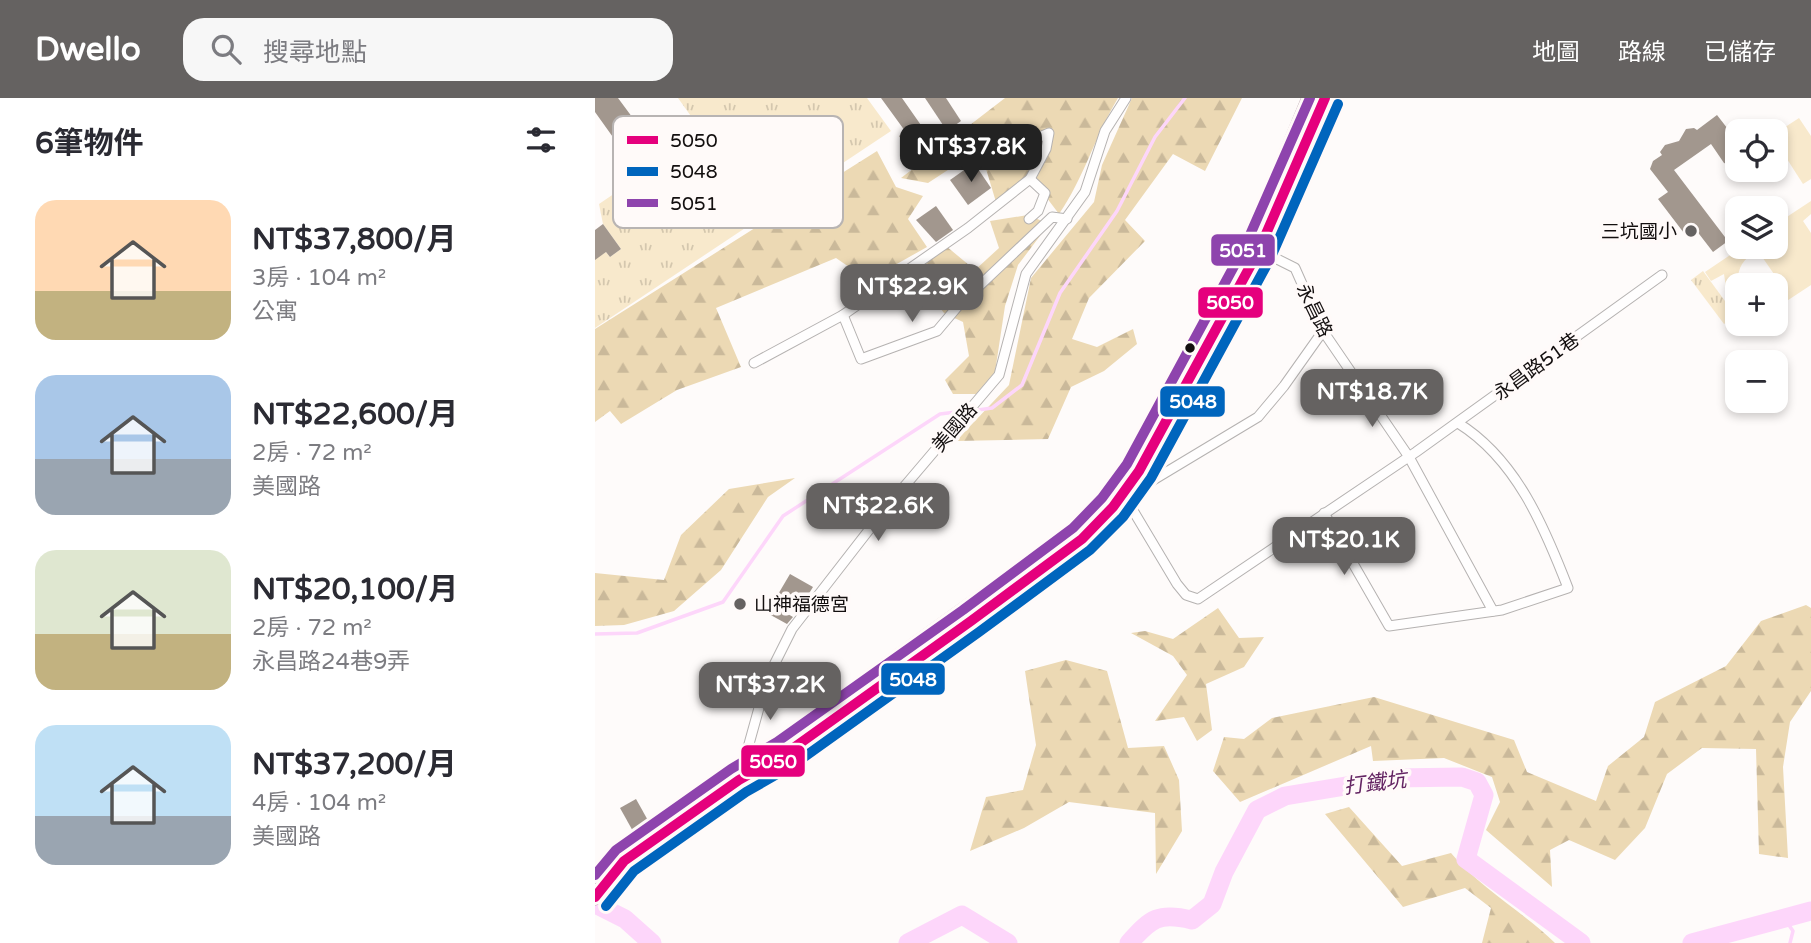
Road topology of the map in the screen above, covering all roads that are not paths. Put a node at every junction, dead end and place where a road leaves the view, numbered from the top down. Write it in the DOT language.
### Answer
graph roads {
  1 [pos="1126,98"];
  2 [pos="1310,98"];
  3 [pos="1325,98"];
  4 [pos="1037,138"];
  5 [pos="1030,179"];
  6 [pos="1030,219"];
  7 [pos="1067,219"];
  8 [pos="1254,248"];
  9 [pos="1663,275"];
  10 [pos="843,315"];
  11 [pos="1322,331"];
  12 [pos="754,363"];
  13 [pos="1458,423"];
  14 [pos="1409,457"];
  15 [pos="1122,492"];
  16 [pos="1324,513"];
  17 [pos="1493,611"];
  18 [pos="739,780"];
  19 [pos="595,897"];
  1 -- 7 [label="street, 美國路"];
  2 -- 8 [label="main road"];
  3 -- 8 [label="main road"];
  4 -- 5 [label="street"];
  5 -- 6 [label="street"];
  5 -- 10 [label="street"];
  7 -- 10 [label="street"];
  7 -- 18 [label="street, 美國路"];
  8 -- 11 [label="street, 永昌路"];
  8 -- 15 [label="main road"];
  9 -- 13 [label="street, 永昌路51巷"];
  10 -- 12 [label="street"];
  11 -- 14 [label="street, 永昌路"];
  11 -- 15 [label="street"];
  13 -- 14 [label="street, 永昌路51巷"];
  13 -- 17 [label="street"];
  14 -- 16 [label="street, 永昌路51巷"];
  14 -- 17 [label="street, 永昌路"];
  15 -- 16 [label="street, 永昌路51巷"];
  15 -- 18 [label="main road"];
  16 -- 17 [label="street"];
  18 -- 19 [label="main road"];
}
